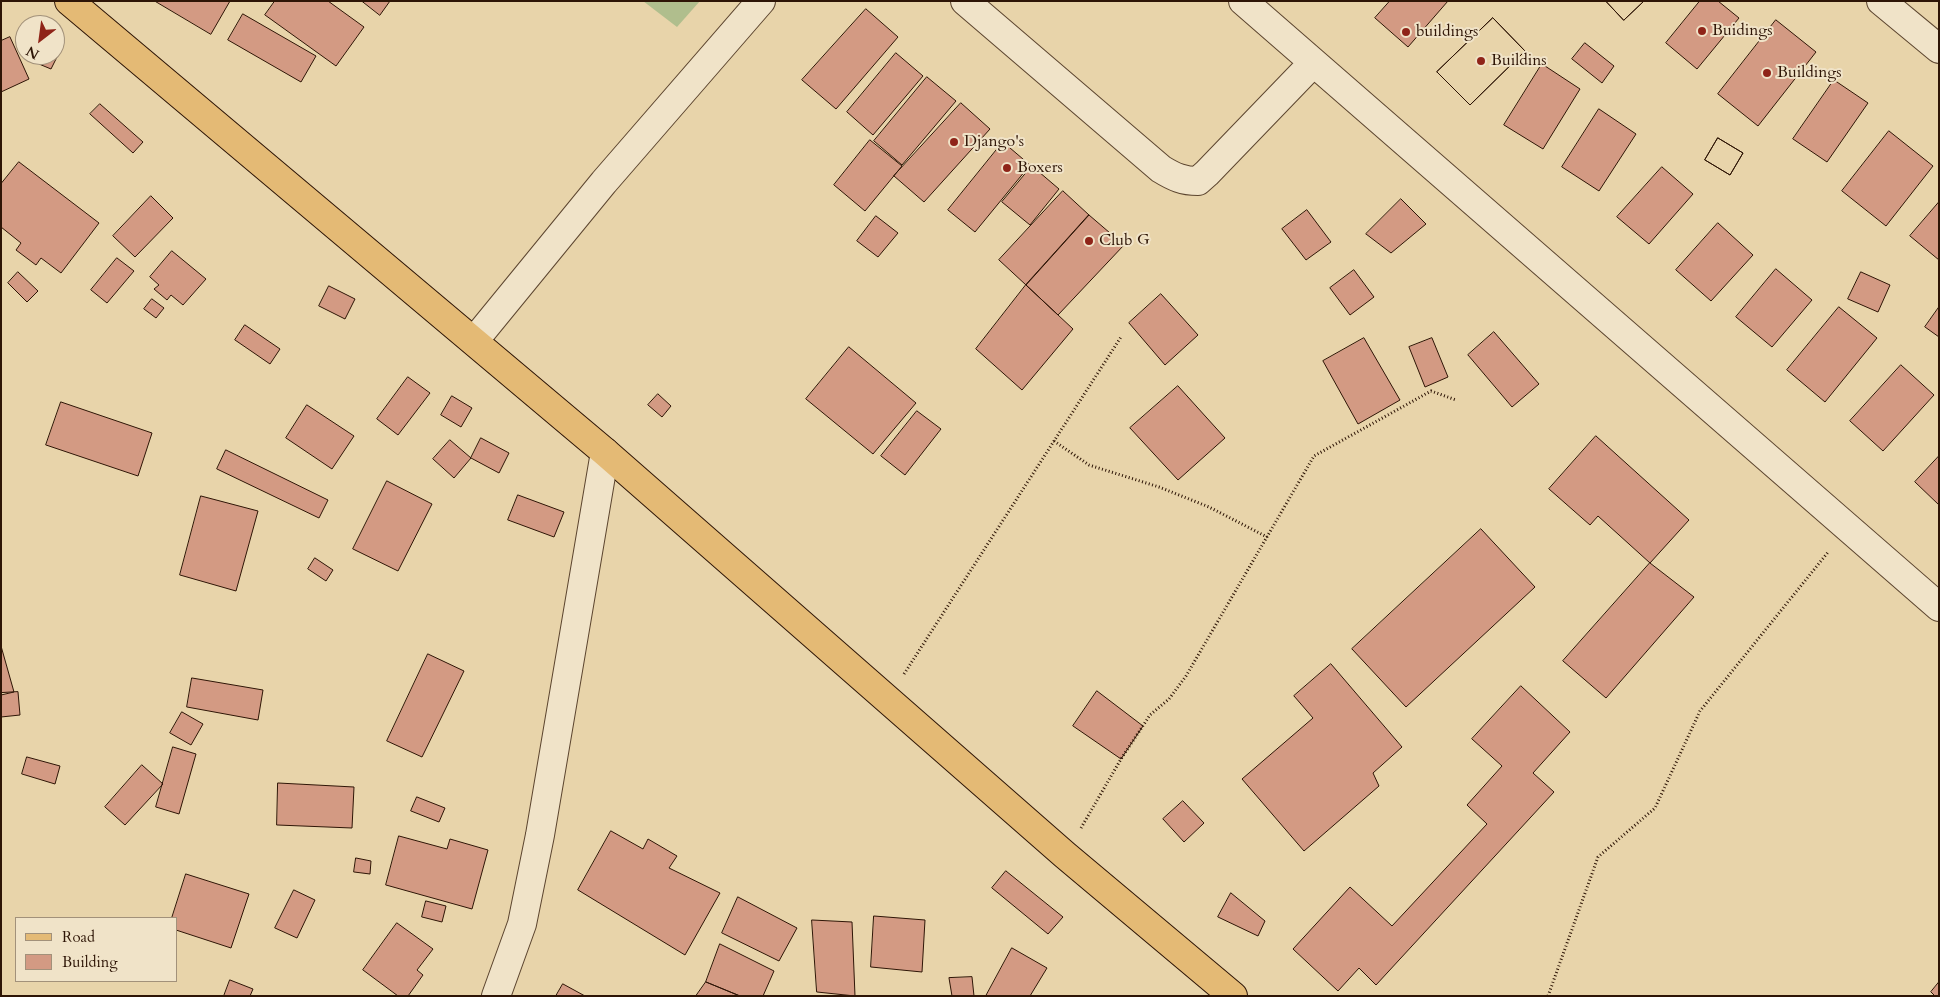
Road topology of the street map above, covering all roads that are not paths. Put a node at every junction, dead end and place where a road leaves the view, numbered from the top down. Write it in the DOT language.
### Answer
graph roads {
  1 [pos="69,1"];
  2 [pos="762,1"];
  3 [pos="965,1"];
  4 [pos="1243,1"];
  5 [pos="1881,1"];
  6 [pos="1939,49"];
  7 [pos="1314,63"];
  8 [pos="474,341"];
  9 [pos="605,452"];
  10 [pos="1939,607"];
  11 [pos="496,996"];
  12 [pos="1233,996"];
  1 -- 8 [label="main road"];
  2 -- 8 [label="street"];
  3 -- 7 [label="street"];
  4 -- 7 [label="street"];
  5 -- 6 [label="street"];
  7 -- 10 [label="street"];
  8 -- 9 [label="main road"];
  9 -- 11 [label="street"];
  9 -- 12 [label="main road"];
}
